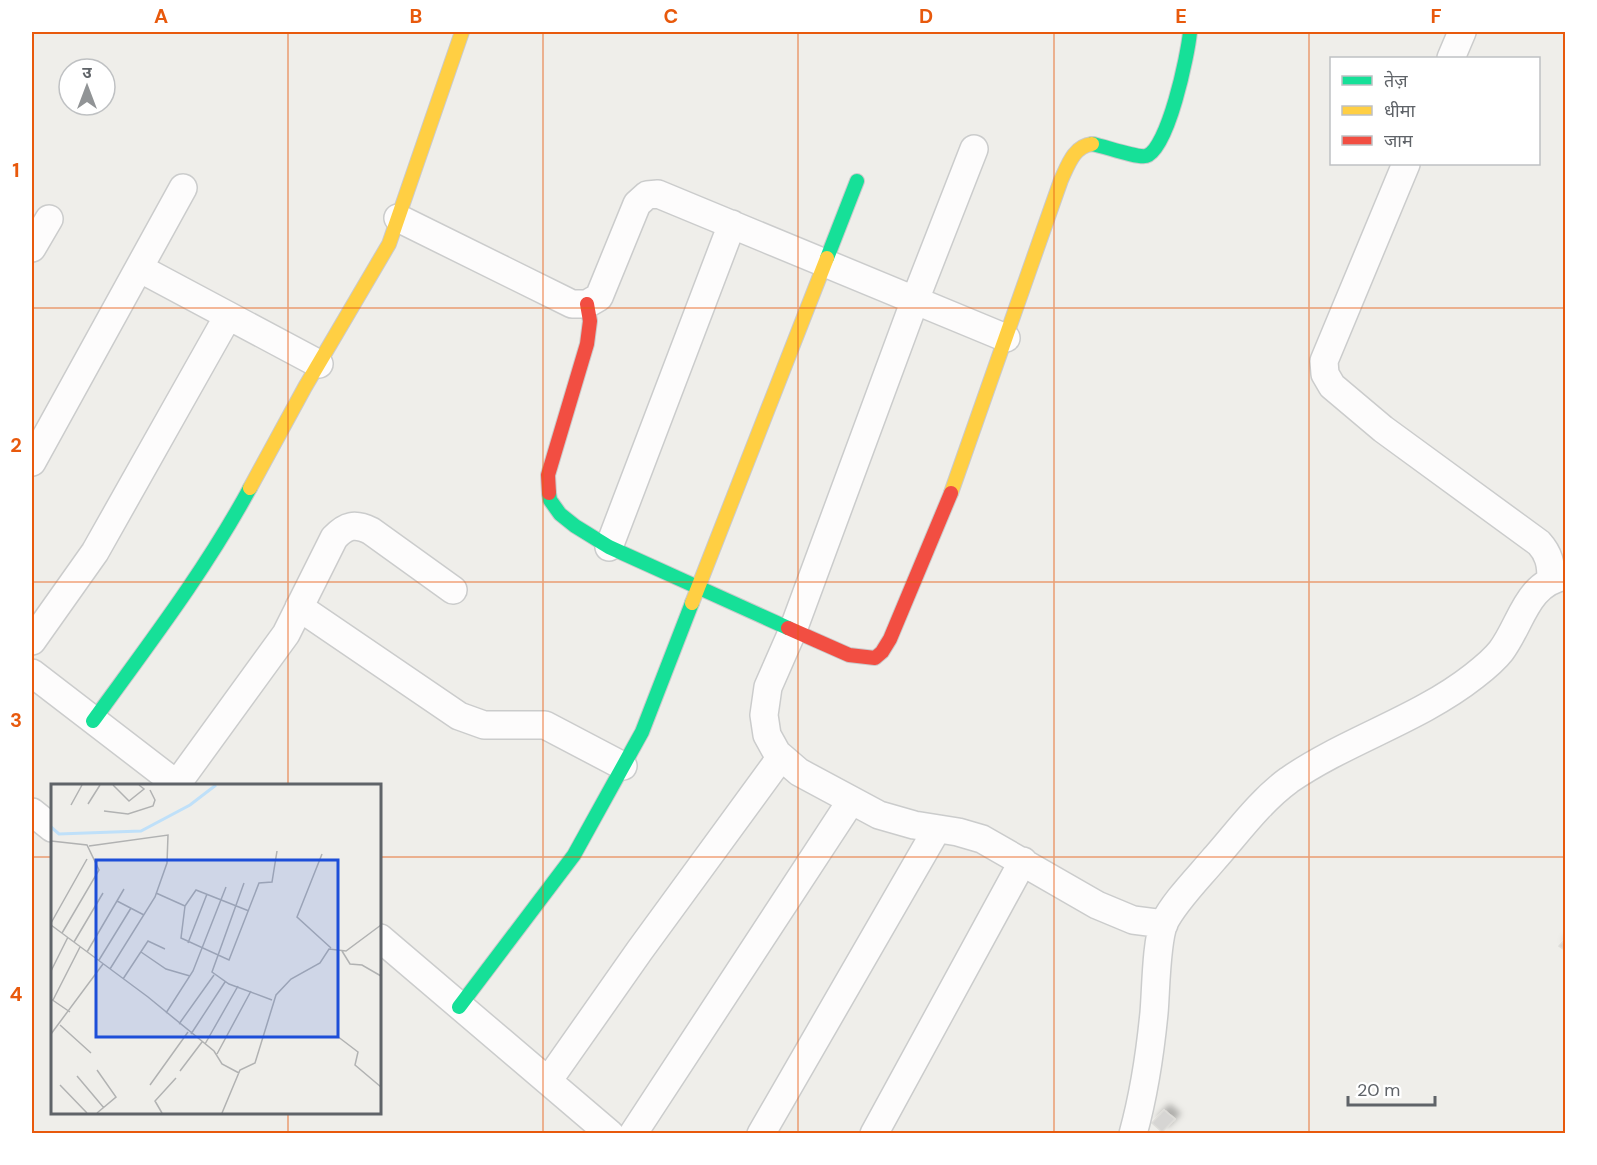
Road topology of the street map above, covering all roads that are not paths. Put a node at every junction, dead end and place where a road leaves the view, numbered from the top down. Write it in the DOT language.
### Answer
graph roads {
  1 [pos="462,32"];
  2 [pos="1191,32"];
  3 [pos="1462,32"];
  4 [pos="1450,57"];
  5 [pos="974,149"];
  6 [pos="1407,165"];
  7 [pos="857,181"];
  8 [pos="183,188"];
  9 [pos="398,218"];
  10 [pos="49,219"];
  11 [pos="732,225"];
  12 [pos="32,248"];
  13 [pos="825,263"];
  14 [pos="139,268"];
  15 [pos="915,300"];
  16 [pos="587,304"];
  17 [pos="228,316"];
  18 [pos="1006,338"];
  19 [pos="319,364"];
  20 [pos="32,462"];
  21 [pos="609,547"];
  22 [pos="1558,578"];
  23 [pos="698,589"];
  24 [pos="453,590"];
  25 [pos="298,607"];
  26 [pos="793,630"];
  27 [pos="32,641"];
  28 [pos="36,686"];
  29 [pos="93,721"];
  30 [pos="781,757"];
  31 [pos="623,766"];
  32 [pos="177,784"];
  33 [pos="179,784"];
  34 [pos="851,801"];
  35 [pos="32,812"];
  36 [pos="51,827"];
  37 [pos="937,829"];
  38 [pos="1023,861"];
  39 [pos="1164,924"];
  40 [pos="381,939"];
  41 [pos="459,1007"];
  42 [pos="548,1081"];
  43 [pos="615,1133"];
  44 [pos="761,1134"];
  45 [pos="874,1134"];
  46 [pos="1133,1134"];
  1 -- 9 [label="street"];
  2 -- 18 [label="street"];
  3 -- 4 [label="street"];
  5 -- 15 [label="street"];
  6 -- 22 [label="street"];
  7 -- 13 [label="street"];
  8 -- 14 [label="street"];
  9 -- 16 [label="street"];
  9 -- 19 [label="street"];
  10 -- 12 [label="street"];
  11 -- 13 [label="street"];
  11 -- 16 [label="street"];
  11 -- 21 [label="street"];
  13 -- 15 [label="street"];
  13 -- 23 [label="street"];
  14 -- 17 [label="street"];
  14 -- 20 [label="street"];
  15 -- 18 [label="street"];
  15 -- 26 [label="street"];
  16 -- 21 [label="street"];
  17 -- 19 [label="street"];
  17 -- 27 [label="street"];
  18 -- 26 [label="street"];
  19 -- 29 [label="street"];
  21 -- 23 [label="street"];
  22 -- 39 [label="street"];
  23 -- 26 [label="street"];
  23 -- 31 [label="street"];
  24 -- 25 [label="street"];
  25 -- 31 [label="street"];
  25 -- 33 [label="street"];
  26 -- 30 [label="street"];
  28 -- 29 [label="street"];
  29 -- 32 [label="street"];
  30 -- 34 [label="street"];
  30 -- 42 [label="street"];
  31 -- 41 [label="street"];
  34 -- 37 [label="street"];
  34 -- 43 [label="street"];
  35 -- 36 [label="street"];
  37 -- 38 [label="street"];
  37 -- 44 [label="street"];
  38 -- 39 [label="street"];
  38 -- 45 [label="street"];
  39 -- 46 [label="street"];
  40 -- 41 [label="street"];
  41 -- 42 [label="street"];
  42 -- 43 [label="street"];
}
